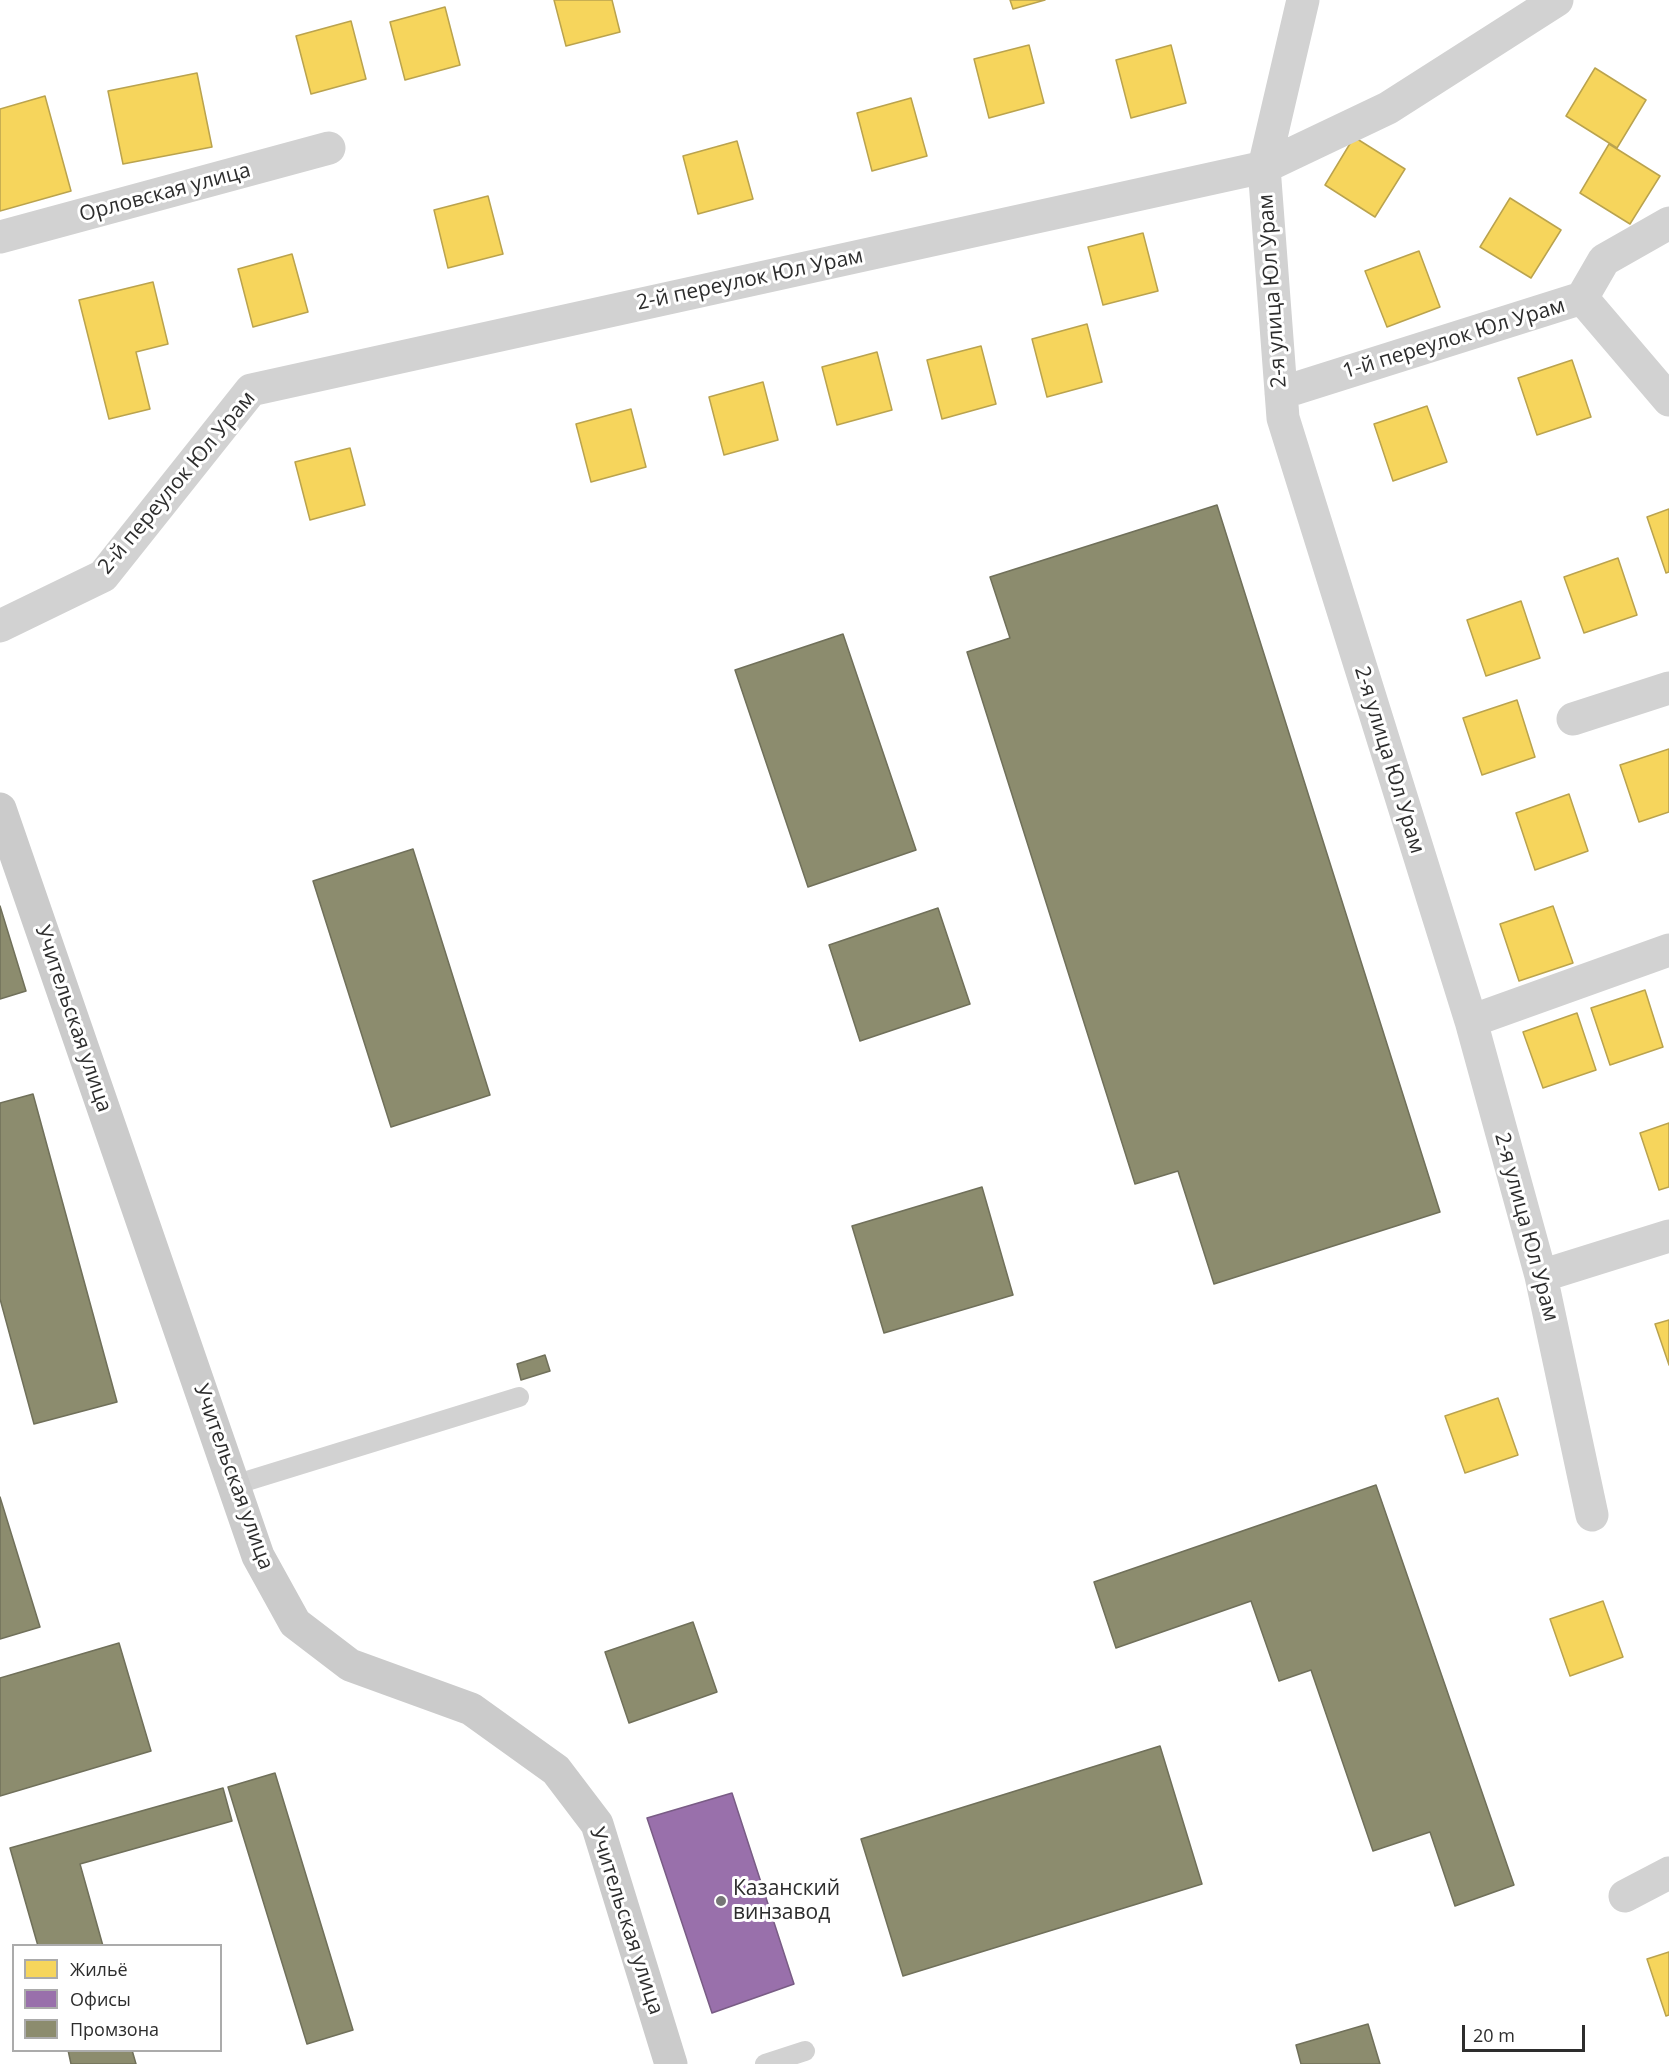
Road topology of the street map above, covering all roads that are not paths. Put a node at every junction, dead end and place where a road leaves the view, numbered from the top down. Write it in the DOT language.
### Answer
graph roads {
  1 [pos="1303,0"];
  2 [pos="1557,0"];
  3 [pos="329,148"];
  4 [pos="1264,167"];
  5 [pos="1669,223"];
  6 [pos="0,237"];
  7 [pos="1582,298"];
  8 [pos="1281,393"];
  9 [pos="1669,400"];
  10 [pos="0,626"];
  11 [pos="1669,688"];
  12 [pos="1574,719"];
  13 [pos="0,809"];
  14 [pos="1669,950"];
  15 [pos="1471,1022"];
  16 [pos="1669,1236"];
  17 [pos="1541,1276"];
  18 [pos="519,1397"];
  19 [pos="234,1485"];
  20 [pos="1592,1515"];
  21 [pos="1669,1874"];
  22 [pos="1625,1896"];
  23 [pos="805,2050"];
  24 [pos="671,2064"];
  25 [pos="765,2064"];
  1 -- 4 [label="street, 2-я улица Юл Урам"];
  2 -- 4 [label="street, 2-й переулок Юл Урам"];
  3 -- 6 [label="street, Орловская улица"];
  4 -- 8 [label="street, 2-я улица Юл Урам"];
  4 -- 10 [label="street, 2-й переулок Юл Урам"];
  5 -- 7 [label="street, 1-й переулок Юл Урам"];
  7 -- 8 [label="street, 1-й переулок Юл Урам"];
  7 -- 9 [label="street"];
  8 -- 15 [label="street, 2-я улица Юл Урам"];
  11 -- 12 [label="street"];
  13 -- 19 [label="street, Учительская улица"];
  14 -- 15 [label="street"];
  15 -- 17 [label="street, 2-я улица Юл Урам"];
  16 -- 17 [label="street"];
  17 -- 20 [label="street, 2-я улица Юл Урам"];
  18 -- 19 [label="lane"];
  19 -- 24 [label="street, Учительская улица"];
  21 -- 22 [label="street"];
  23 -- 25 [label="lane"];
}
